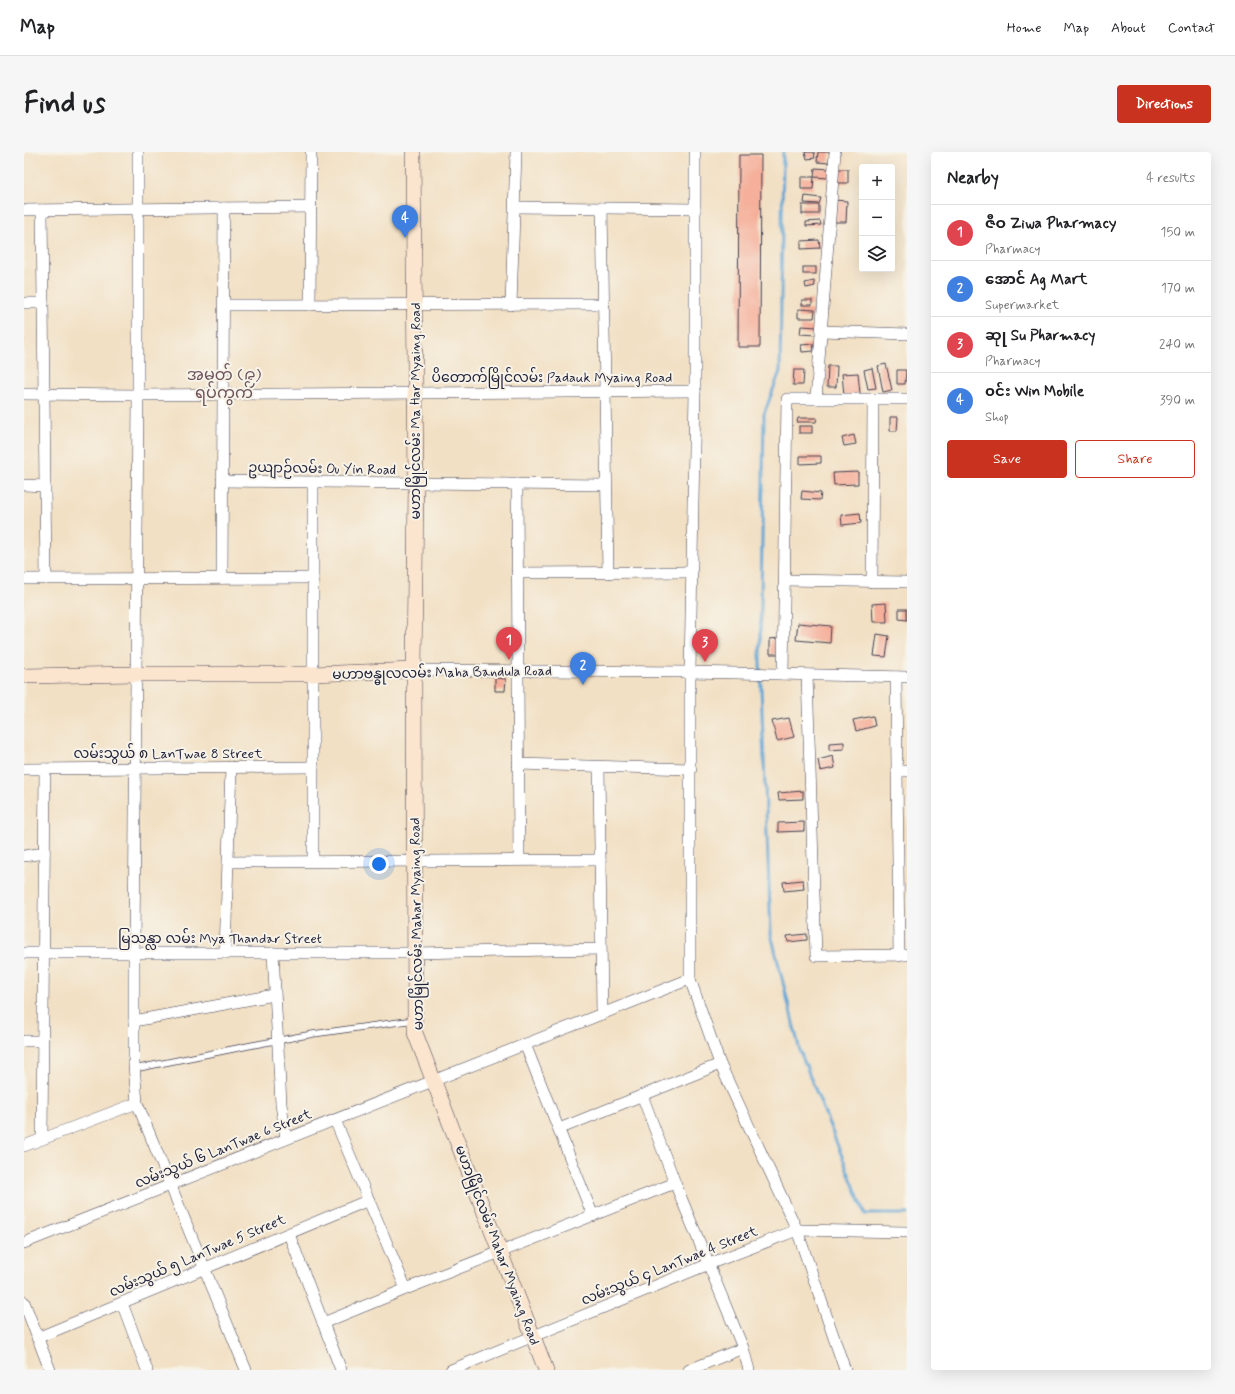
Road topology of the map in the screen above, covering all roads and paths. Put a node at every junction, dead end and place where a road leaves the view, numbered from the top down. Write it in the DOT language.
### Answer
graph roads {
  1 [pos="138,152"];
  2 [pos="311,152"];
  3 [pos="413,152"];
  4 [pos="516,152"];
  5 [pos="694,152"];
  6 [pos="835,152"];
  7 [pos="311,207"];
  8 [pos="515,207"];
  9 [pos="224,208"];
  10 [pos="602,208"];
  11 [pos="138,209"];
  12 [pos="695,209"];
  13 [pos="24,210"];
  14 [pos="42,210"];
  15 [pos="24,303"];
  16 [pos="43,303"];
  17 [pos="414,304"];
  18 [pos="511,304"];
  19 [pos="603,304"];
  20 [pos="224,305"];
  21 [pos="310,305"];
  22 [pos="821,331"];
  23 [pos="907,334"];
  24 [pos="695,391"];
  25 [pos="415,392"];
  26 [pos="605,392"];
  27 [pos="24,394"];
  28 [pos="44,394"];
  29 [pos="223,394"];
  30 [pos="138,395"];
  31 [pos="816,399"];
  32 [pos="873,399"];
  33 [pos="907,399"];
  34 [pos="222,482"];
  35 [pos="313,482"];
  36 [pos="416,484"];
  37 [pos="517,484"];
  38 [pos="24,485"];
  39 [pos="606,485"];
  40 [pos="45,486"];
  41 [pos="692,572"];
  42 [pos="517,573"];
  43 [pos="608,573"];
  44 [pos="222,578"];
  45 [pos="313,578"];
  46 [pos="24,579"];
  47 [pos="46,579"];
  48 [pos="136,579"];
  49 [pos="785,580"];
  50 [pos="872,582"];
  51 [pos="907,582"];
  52 [pos="414,670"];
  53 [pos="517,671"];
  54 [pos="690,672"];
  55 [pos="136,674"];
  56 [pos="313,674"];
  57 [pos="783,674"];
  58 [pos="807,675"];
  59 [pos="24,676"];
  60 [pos="901,677"];
  61 [pos="518,764"];
  62 [pos="231,767"];
  63 [pos="313,767"];
  64 [pos="599,767"];
  65 [pos="135,768"];
  66 [pos="24,769"];
  67 [pos="45,769"];
  68 [pos="691,769"];
  69 [pos="902,771"];
  70 [pos="44,853"];
  71 [pos="24,856"];
  72 [pos="519,860"];
  73 [pos="600,860"];
  74 [pos="313,861"];
  75 [pos="416,861"];
  76 [pos="229,862"];
  77 [pos="600,949"];
  78 [pos="24,953"];
  79 [pos="43,953"];
  80 [pos="134,953"];
  81 [pos="225,953"];
  82 [pos="273,953"];
  83 [pos="416,953"];
  84 [pos="903,956"];
  85 [pos="690,979"];
  86 [pos="274,995"];
  87 [pos="602,1014"];
  88 [pos="415,1020"];
  89 [pos="134,1021"];
  90 [pos="24,1041"];
  91 [pos="42,1041"];
  92 [pos="277,1041"];
  93 [pos="525,1044"];
  94 [pos="720,1064"];
  95 [pos="134,1069"];
  96 [pos="434,1080"];
  97 [pos="642,1095"];
  98 [pos="137,1103"];
  99 [pos="335,1120"];
  100 [pos="559,1129"];
  101 [pos="42,1139"];
  102 [pos="286,1139"];
  103 [pos="24,1146"];
  104 [pos="675,1183"];
  105 [pos="171,1185"];
  106 [pos="369,1200"];
  107 [pos="593,1216"];
  108 [pos="797,1230"];
  109 [pos="907,1232"];
  110 [pos="289,1234"];
  111 [pos="24,1243"];
  112 [pos="500,1252"];
  113 [pos="709,1264"];
  114 [pos="205,1269"];
  115 [pos="406,1289"];
  116 [pos="24,1302"];
  117 [pos="122,1303"];
  118 [pos="323,1323"];
  119 [pos="533,1337"];
  120 [pos="38,1338"];
  121 [pos="743,1348"];
  122 [pos="50,1370"];
  123 [pos="147,1370"];
  124 [pos="246,1370"];
  125 [pos="341,1370"];
  126 [pos="451,1370"];
  127 [pos="546,1370"];
  128 [pos="689,1370"];
  129 [pos="749,1370"];
  130 [pos="845,1370"];
  1 -- 11 [label="street"];
  2 -- 7 [label="street"];
  3 -- 17 [label="street, မဟာမြိုင်လမ်း Ma Har Myaing Road"];
  4 -- 8 [label="street"];
  5 -- 12 [label="street"];
  6 -- 22 [label="street"];
  7 -- 9 [label="street"];
  7 -- 21 [label="street"];
  8 -- 10 [label="street"];
  8 -- 18 [label="street"];
  9 -- 11 [label="street"];
  9 -- 20 [label="street"];
  10 -- 12 [label="street"];
  10 -- 19 [label="street"];
  11 -- 14 [label="street"];
  11 -- 30 [label="street"];
  12 -- 24 [label="street"];
  13 -- 14 [label="street"];
  14 -- 16 [label="street"];
  15 -- 16 [label="street"];
  16 -- 28 [label="street"];
  17 -- 18 [label="street"];
  17 -- 21 [label="street"];
  17 -- 25 [label="street, မဟာမြိုင်လမ်း Ma Har Myaing Road"];
  18 -- 19 [label="street"];
  19 -- 26 [label="street"];
  20 -- 21 [label="street"];
  20 -- 29 [label="street"];
  22 -- 23 [label="street"];
  22 -- 31 [label="street"];
  24 -- 26 [label="street, ပိတောက်မြိုင်လမ်း Padauk Myaing Road"];
  24 -- 41 [label="street"];
  25 -- 26 [label="street, ပိတောက်မြိုင်လမ်း Padauk Myaing Road"];
  25 -- 29 [label="street, ပိတောက်မြိုင်လမ်း Padauk Myaing Road"];
  25 -- 36 [label="street, မဟာမြိုင်လမ်း Ma Har Myaing Road"];
  26 -- 39 [label="street"];
  27 -- 28 [label="street, ပိတောက်မြိုင်လမ်း Padauk Myaing Road"];
  28 -- 30 [label="street, ပိတောက်မြိုင်လမ်း Padauk Myaing Road"];
  28 -- 40 [label="street"];
  29 -- 30 [label="street, ပိတောက်မြိုင်လမ်း Padauk Myaing Road"];
  29 -- 34 [label="street"];
  30 -- 48 [label="street"];
  31 -- 32 [label="street"];
  31 -- 49 [label="street"];
  32 -- 33 [label="street"];
  32 -- 50 [label="street"];
  34 -- 35 [label="street, ဥယျာဉ်လမ်း Ou Yin Road"];
  34 -- 44 [label="street"];
  35 -- 36 [label="street, ဥယျာဉ်လမ်း Ou Yin Road"];
  35 -- 45 [label="street"];
  36 -- 37 [label="street, ဥယျာဉ်လမ်း Ou Yin Road"];
  36 -- 52 [label="street, မဟာမြိုင်လမ်း Ma Har Myaing Road"];
  37 -- 39 [label="street, ဥယျာဉ်လမ်း Ou Yin Road"];
  37 -- 42 [label="street"];
  38 -- 40 [label="street"];
  39 -- 43 [label="street"];
  40 -- 47 [label="street"];
  41 -- 43 [label="street"];
  41 -- 54 [label="street"];
  42 -- 43 [label="street"];
  42 -- 53 [label="street"];
  44 -- 45 [label="street"];
  44 -- 48 [label="street"];
  45 -- 56 [label="street"];
  46 -- 47 [label="street"];
  47 -- 48 [label="street"];
  48 -- 55 [label="street"];
  49 -- 50 [label="street"];
  49 -- 57 [label="street"];
  50 -- 51 [label="street"];
  52 -- 53 [label="street, မဟာဗန္ဓုလလမ်း Maha Bandula Road"];
  52 -- 56 [label="street, မဟာဗန္ဓုလလမ်း Maha Bandula Road"];
  52 -- 75 [label="street, မဟာမြိုင်လမ်း Mahar Myaing Road"];
  53 -- 54 [label="street, မဟာဗန္ဓုလလမ်း Maha Bandula Road"];
  53 -- 61 [label="street"];
  54 -- 57 [label="street, မဟာဗန္ဓုလလမ်း Maha Bandula Road"];
  54 -- 68 [label="street"];
  55 -- 56 [label="street, မဟာဗန္ဓုလလမ်း Maha Bandula Road"];
  55 -- 59 [label="street, မဟာဗန္ဓုလလမ်း Maha Bandula Road"];
  55 -- 65 [label="street"];
  56 -- 63 [label="street"];
  57 -- 58 [label="street, မဟာဗန္ဓုလလမ်း Maha Bandula Road"];
  58 -- 60 [label="street, မဟာဗန္ဓုလလမ်း Maha Bandula Road"];
  58 -- 84 [label="street"];
  60 -- 69 [label="street"];
  61 -- 64 [label="street"];
  61 -- 72 [label="street"];
  62 -- 63 [label="street, လမ်းသွယ် ၈ LanTwae 8 Street"];
  62 -- 65 [label="street, လမ်းသွယ် ၈ LanTwae 8 Street"];
  62 -- 76 [label="street"];
  63 -- 74 [label="street"];
  64 -- 68 [label="street"];
  64 -- 73 [label="street"];
  65 -- 67 [label="street, လမ်းသွယ် ၈ LanTwae 8 Street"];
  65 -- 80 [label="street"];
  66 -- 67 [label="street, လမ်းသွယ် ၈ LanTwae 8 Street"];
  67 -- 70 [label="street"];
  68 -- 85 [label="street"];
  69 -- 84 [label="street"];
  70 -- 71 [label="street"];
  70 -- 79 [label="street"];
  72 -- 73 [label="street"];
  72 -- 75 [label="street"];
  73 -- 77 [label="street"];
  74 -- 75 [label="street"];
  74 -- 76 [label="street"];
  75 -- 83 [label="street, မဟာမြိုင်လမ်း Mahar Myaing Road"];
  76 -- 81 [label="street"];
  77 -- 83 [label="street, မြသန္လာ လမ်း Mya Thandar Street"];
  77 -- 87 [label="street"];
  78 -- 79 [label="street, မြသန္လာ လမ်း Mya Thandar Street"];
  79 -- 80 [label="street, မြသန္လာ လမ်း Mya Thandar Street"];
  79 -- 91 [label="street"];
  80 -- 81 [label="street, မြသန္လာ လမ်း Mya Thandar Street"];
  80 -- 89 [label="street"];
  81 -- 82 [label="street, မြသန္လာ လမ်း Mya Thandar Street"];
  82 -- 83 [label="street, မြသန္လာ လမ်း Mya Thandar Street"];
  82 -- 86 [label="street"];
  83 -- 88 [label="street, မဟာမြိုင်လမ်း Mahar Myaing Road"];
  85 -- 87 [label="street, လမ်းသွယ် ၆ LanTwae 6 Street"];
  85 -- 94 [label="street"];
  86 -- 89 [label="street"];
  86 -- 92 [label="street"];
  87 -- 93 [label="street, လမ်းသွယ် ၆ LanTwae 6 Street"];
  88 -- 92 [label="lane"];
  88 -- 96 [label="street, မဟာမြိုင်လမ်း Mahar Myaing Road"];
  89 -- 95 [label="street"];
  90 -- 91 [label="street"];
  91 -- 101 [label="street"];
  92 -- 95 [label="lane"];
  92 -- 102 [label="street"];
  93 -- 96 [label="street, လမ်းသွယ် ၆ LanTwae 6 Street"];
  93 -- 100 [label="street"];
  94 -- 97 [label="street"];
  94 -- 108 [label="street"];
  95 -- 98 [label="street"];
  96 -- 99 [label="street, လမ်းသွယ် ၆ LanTwae 6 Street"];
  96 -- 112 [label="street, မဟာမြိုင်လမ်း Mahar Myaing Road"];
  97 -- 100 [label="street"];
  97 -- 104 [label="street"];
  98 -- 101 [label="street"];
  98 -- 105 [label="street"];
  99 -- 102 [label="street, လမ်းသွယ် ၆ LanTwae 6 Street"];
  99 -- 106 [label="street"];
  100 -- 107 [label="street"];
  101 -- 103 [label="street"];
  102 -- 105 [label="street, လမ်းသွယ် ၆ LanTwae 6 Street"];
  104 -- 107 [label="street"];
  104 -- 113 [label="street"];
  105 -- 111 [label="street, လမ်းသွယ် ၆ LanTwae 6 Street"];
  105 -- 114 [label="street"];
  106 -- 110 [label="street, လမ်းသွယ် ၅ LanTwae 5 Street"];
  106 -- 115 [label="street"];
  107 -- 112 [label="street"];
  108 -- 109 [label="street, လမ်းသွယ် ၄ LanTwae 4 Street"];
  108 -- 113 [label="street, လမ်းသွယ် ၄ LanTwae 4 Street"];
  108 -- 130 [label="street"];
  110 -- 114 [label="street, လမ်းသွယ် ၅ LanTwae 5 Street"];
  110 -- 118 [label="street"];
  112 -- 115 [label="street"];
  112 -- 119 [label="street, မဟာမြိုင်လမ်း Mahar Myaing Road"];
  113 -- 119 [label="street, လမ်းသွယ် ၄ LanTwae 4 Street"];
  113 -- 121 [label="street"];
  114 -- 117 [label="street, လမ်းသွယ် ၅ LanTwae 5 Street"];
  114 -- 124 [label="street"];
  115 -- 118 [label="street"];
  116 -- 120 [label="street"];
  117 -- 120 [label="street, လမ်းသွယ် ၅ LanTwae 5 Street"];
  117 -- 123 [label="street"];
  118 -- 125 [label="street"];
  119 -- 126 [label="street, လမ်းသွယ် ၄ LanTwae 4 Street"];
  119 -- 127 [label="street, မဟာမြိုင်လမ်း Mahar Myaing Road"];
  120 -- 122 [label="street"];
  121 -- 128 [label="street"];
  121 -- 129 [label="street"];
}
